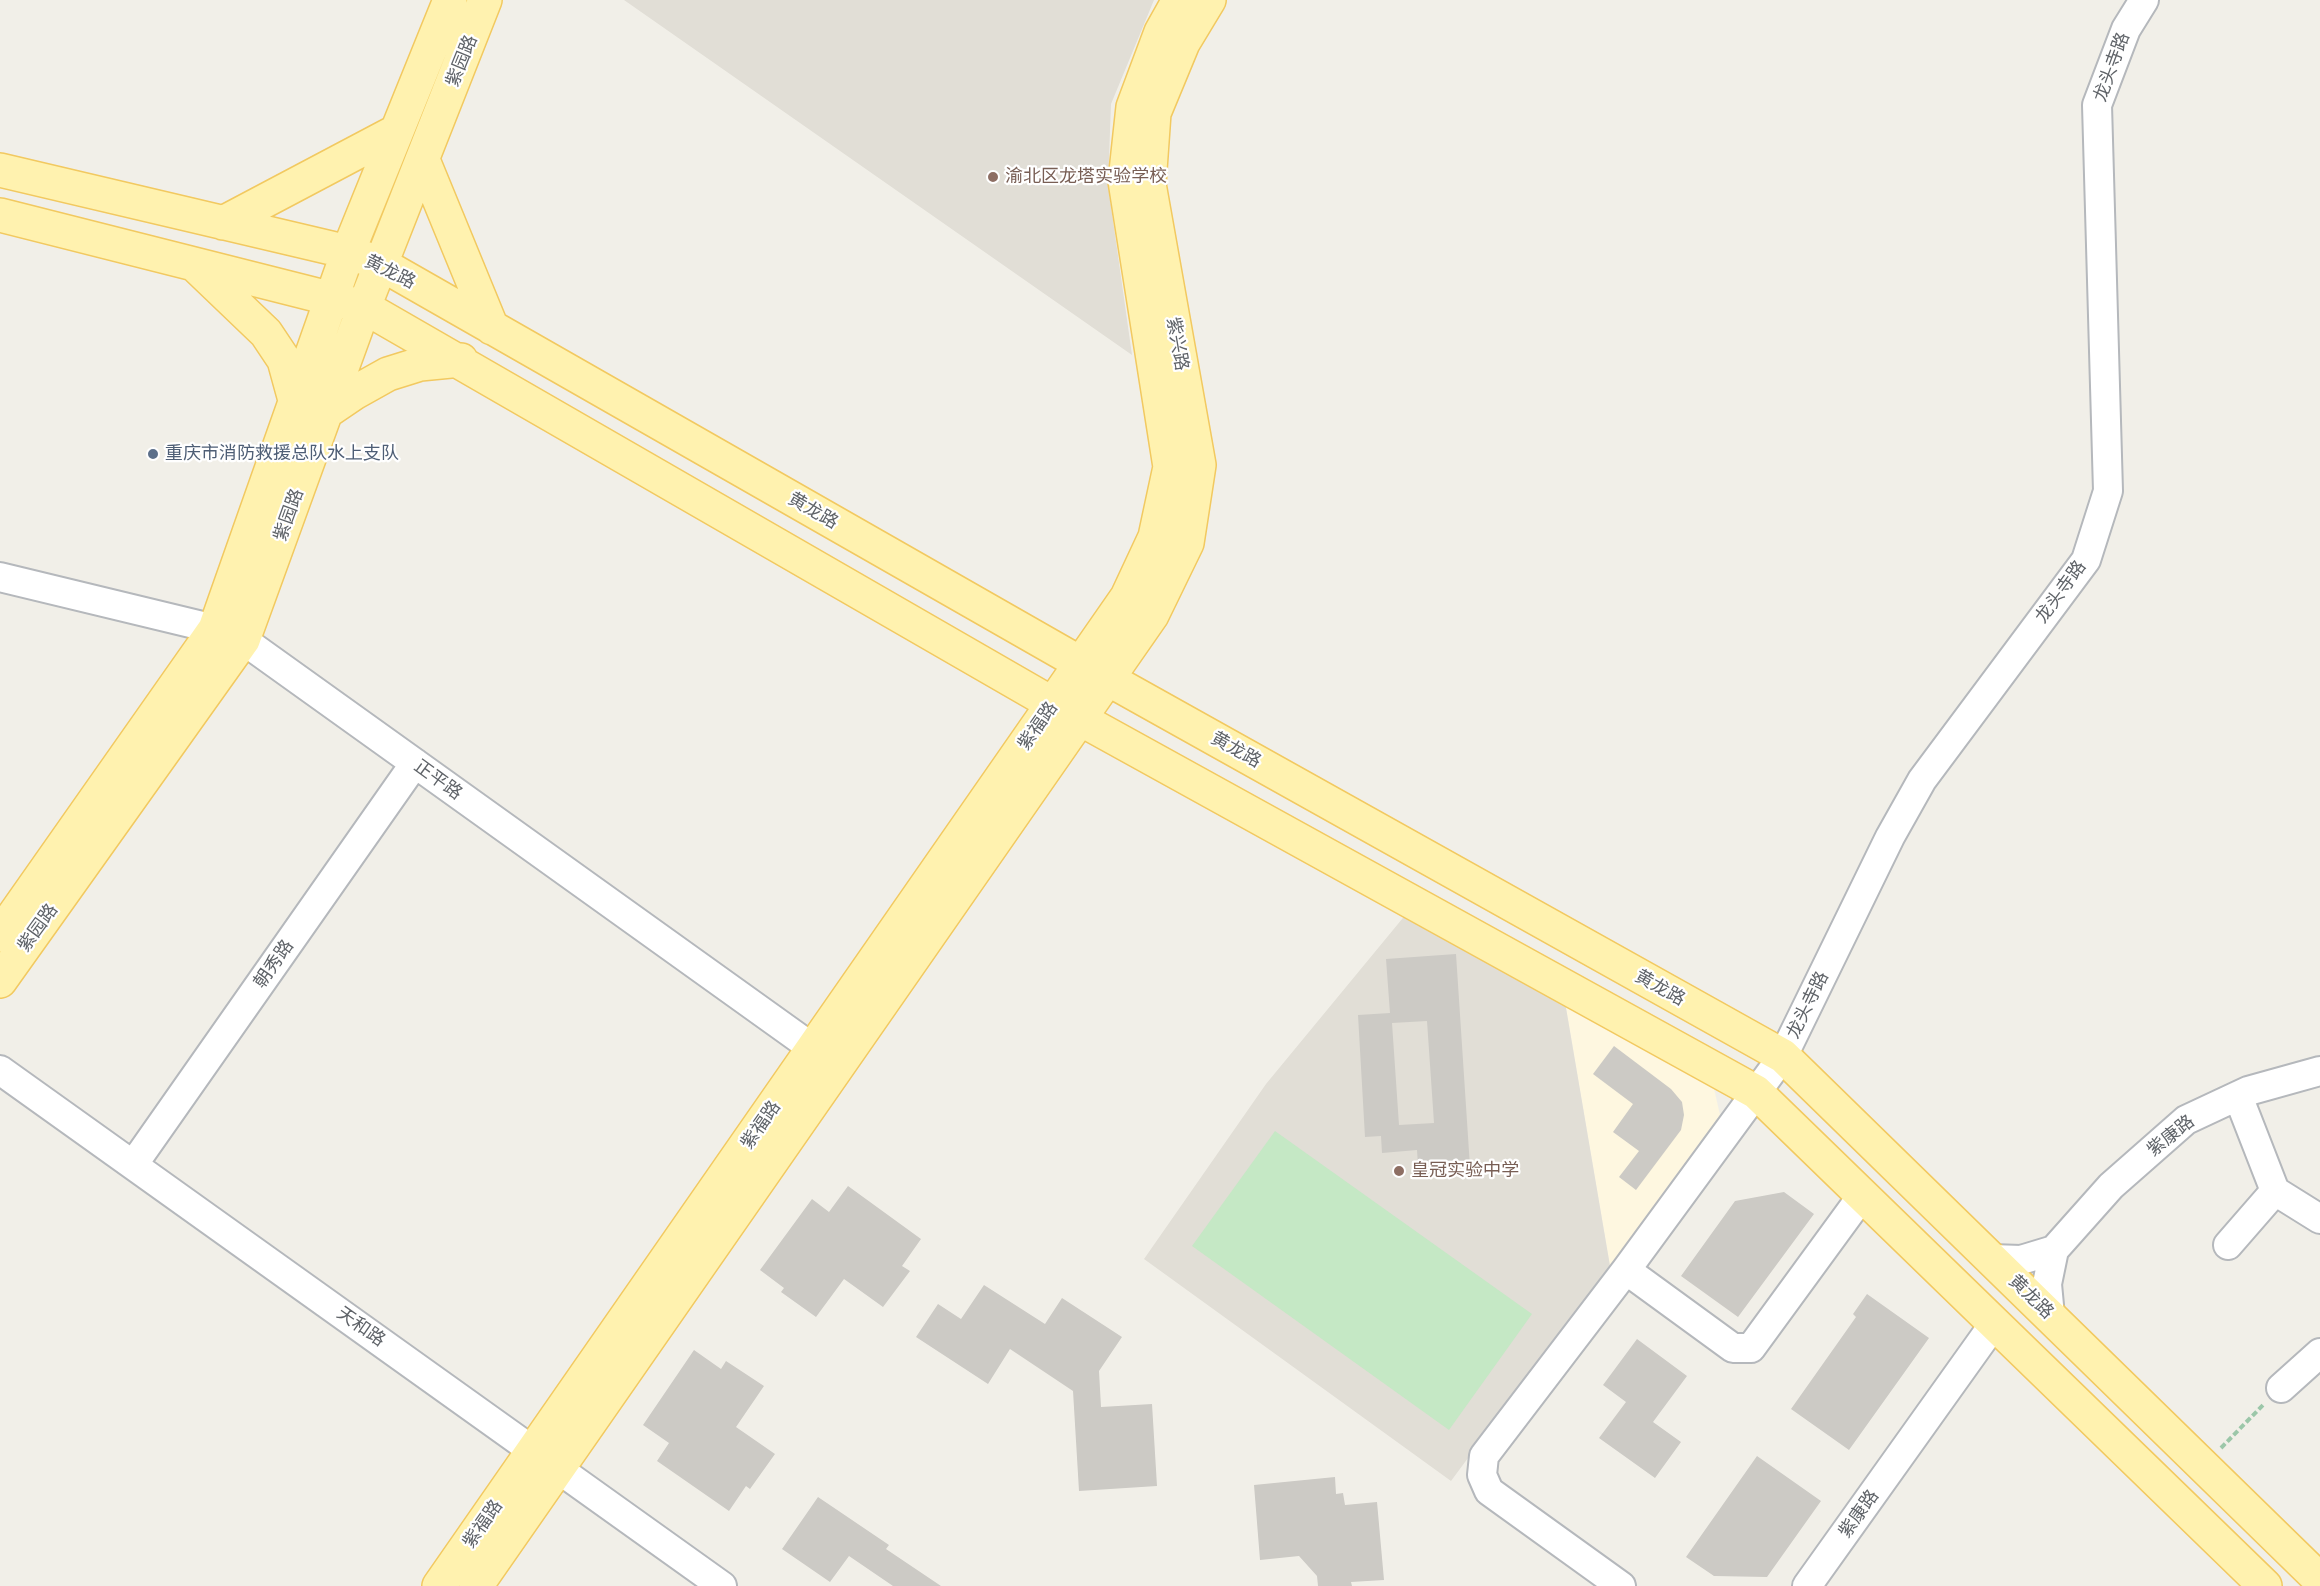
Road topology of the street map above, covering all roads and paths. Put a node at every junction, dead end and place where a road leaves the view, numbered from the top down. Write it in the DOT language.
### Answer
graph roads {
  1 [pos="450,0"];
  2 [pos="485,0"];
  3 [pos="1179,0"];
  4 [pos="1209,0"];
  5 [pos="2144,0"];
  6 [pos="397,131"];
  7 [pos="423,160"];
  8 [pos="0,170"];
  9 [pos="0,215"];
  10 [pos="223,223"];
  11 [pos="348,252"];
  12 [pos="191,262"];
  13 [pos="381,264"];
  14 [pos="331,297"];
  15 [pos="364,307"];
  16 [pos="492,328"];
  17 [pos="461,360"];
  18 [pos="295,400"];
  19 [pos="326,412"];
  20 [pos="0,577"];
  21 [pos="229,634"];
  22 [pos="1095,671"];
  23 [pos="1007,677"];
  24 [pos="1067,711"];
  25 [pos="1023,748"];
  26 [pos="415,763"];
  27 [pos="0,935"];
  28 [pos="0,981"];
  29 [pos="1783,1056"];
  30 [pos="826,1058"];
  31 [pos="0,1070"];
  32 [pos="2320,1071"];
  33 [pos="1756,1092"];
  34 [pos="2238,1096"];
  35 [pos="133,1165"];
  36 [pos="2275,1191"];
  37 [pos="1862,1196"];
  38 [pos="2320,1219"];
  39 [pos="2228,1245"];
  40 [pos="2054,1250"];
  41 [pos="1992,1259"];
  42 [pos="1626,1270"];
  43 [pos="2050,1316"];
  44 [pos="1994,1324"];
  45 [pos="2320,1353"];
  46 [pos="2280,1388"];
  47 [pos="546,1460"];
  48 [pos="2204,1465"];
  49 [pos="2320,1580"];
  50 [pos="439,1586"];
  51 [pos="476,1586"];
  52 [pos="722,1586"];
  53 [pos="1620,1586"];
  54 [pos="1807,1586"];
  55 [pos="2265,1586"];
  1 -- 6 [label="main road, 紫园路"];
  2 -- 7 [label="main road, 紫园路"];
  3 -- 22 [label="main road, 紫兴路"];
  4 -- 22 [label="main road, 紫兴路"];
  5 -- 29 [label="street, 龙头寺路"];
  6 -- 10 [label="main road"];
  6 -- 11 [label="main road, 紫园路"];
  7 -- 13 [label="main road, 紫园路"];
  7 -- 16 [label="main road"];
  8 -- 10 [label="main road, 黄龙路"];
  9 -- 12 [label="main road"];
  10 -- 11 [label="main road, 黄龙路"];
  11 -- 13 [label="main road, 黄龙路"];
  11 -- 14 [label="main road, 紫园路"];
  12 -- 14 [label="main road"];
  12 -- 18 [label="main road"];
  13 -- 15 [label="main road, 紫园路"];
  13 -- 16 [label="main road, 黄龙路"];
  14 -- 15 [label="main road"];
  14 -- 18 [label="main road, 紫园路"];
  15 -- 17 [label="main road"];
  15 -- 19 [label="main road, 紫园路"];
  16 -- 22 [label="main road, 黄龙路"];
  17 -- 19 [label="main road"];
  17 -- 23 [label="main road"];
  18 -- 21 [label="main road, 紫园路"];
  19 -- 21 [label="main road, 紫园路"];
  20 -- 21 [label="street, 正平路"];
  21 -- 26 [label="street, 正平路"];
  21 -- 27 [label="main road, 紫园路"];
  21 -- 28 [label="main road, 紫园路"];
  22 -- 24 [label="main road, 紫福路"];
  22 -- 29 [label="main road, 黄龙路"];
  23 -- 24 [label="main road"];
  23 -- 25 [label="main road"];
  24 -- 25 [label="main road, 紫福路"];
  24 -- 30 [label="main road, 紫福路"];
  24 -- 33 [label="main road"];
  25 -- 30 [label="main road, 紫福路"];
  26 -- 30 [label="street, 正平路"];
  26 -- 35 [label="street, 朝秀路"];
  29 -- 33 [label="street, 龙头寺路"];
  29 -- 41 [label="main road, 黄龙路"];
  30 -- 47 [label="main road, 紫福路"];
  31 -- 35 [label="street, 天和路"];
  32 -- 34 [label="street, 紫康路"];
  33 -- 37 [label="main road"];
  33 -- 42 [label="street, 龙头寺路"];
  34 -- 36 [label="street"];
  34 -- 40 [label="street, 紫康路"];
  35 -- 47 [label="street, 天和路"];
  36 -- 38 [label="street"];
  36 -- 39 [label="street"];
  37 -- 42 [label="street"];
  37 -- 44 [label="main road"];
  40 -- 41 [label="street"];
  40 -- 43 [label="street"];
  41 -- 43 [label="main road, 黄龙路"];
  42 -- 53 [label="street, 龙头寺路"];
  43 -- 48 [label="main road, 黄龙路"];
  44 -- 54 [label="street, 紫康路"];
  44 -- 55 [label="main road"];
  45 -- 46 [label="street"];
  46 -- 48 [label="path"];
  47 -- 50 [label="main road, 紫福路"];
  47 -- 51 [label="main road, 紫福路"];
  47 -- 52 [label="street, 天和路"];
  48 -- 49 [label="main road, 黄龙路"];
}
